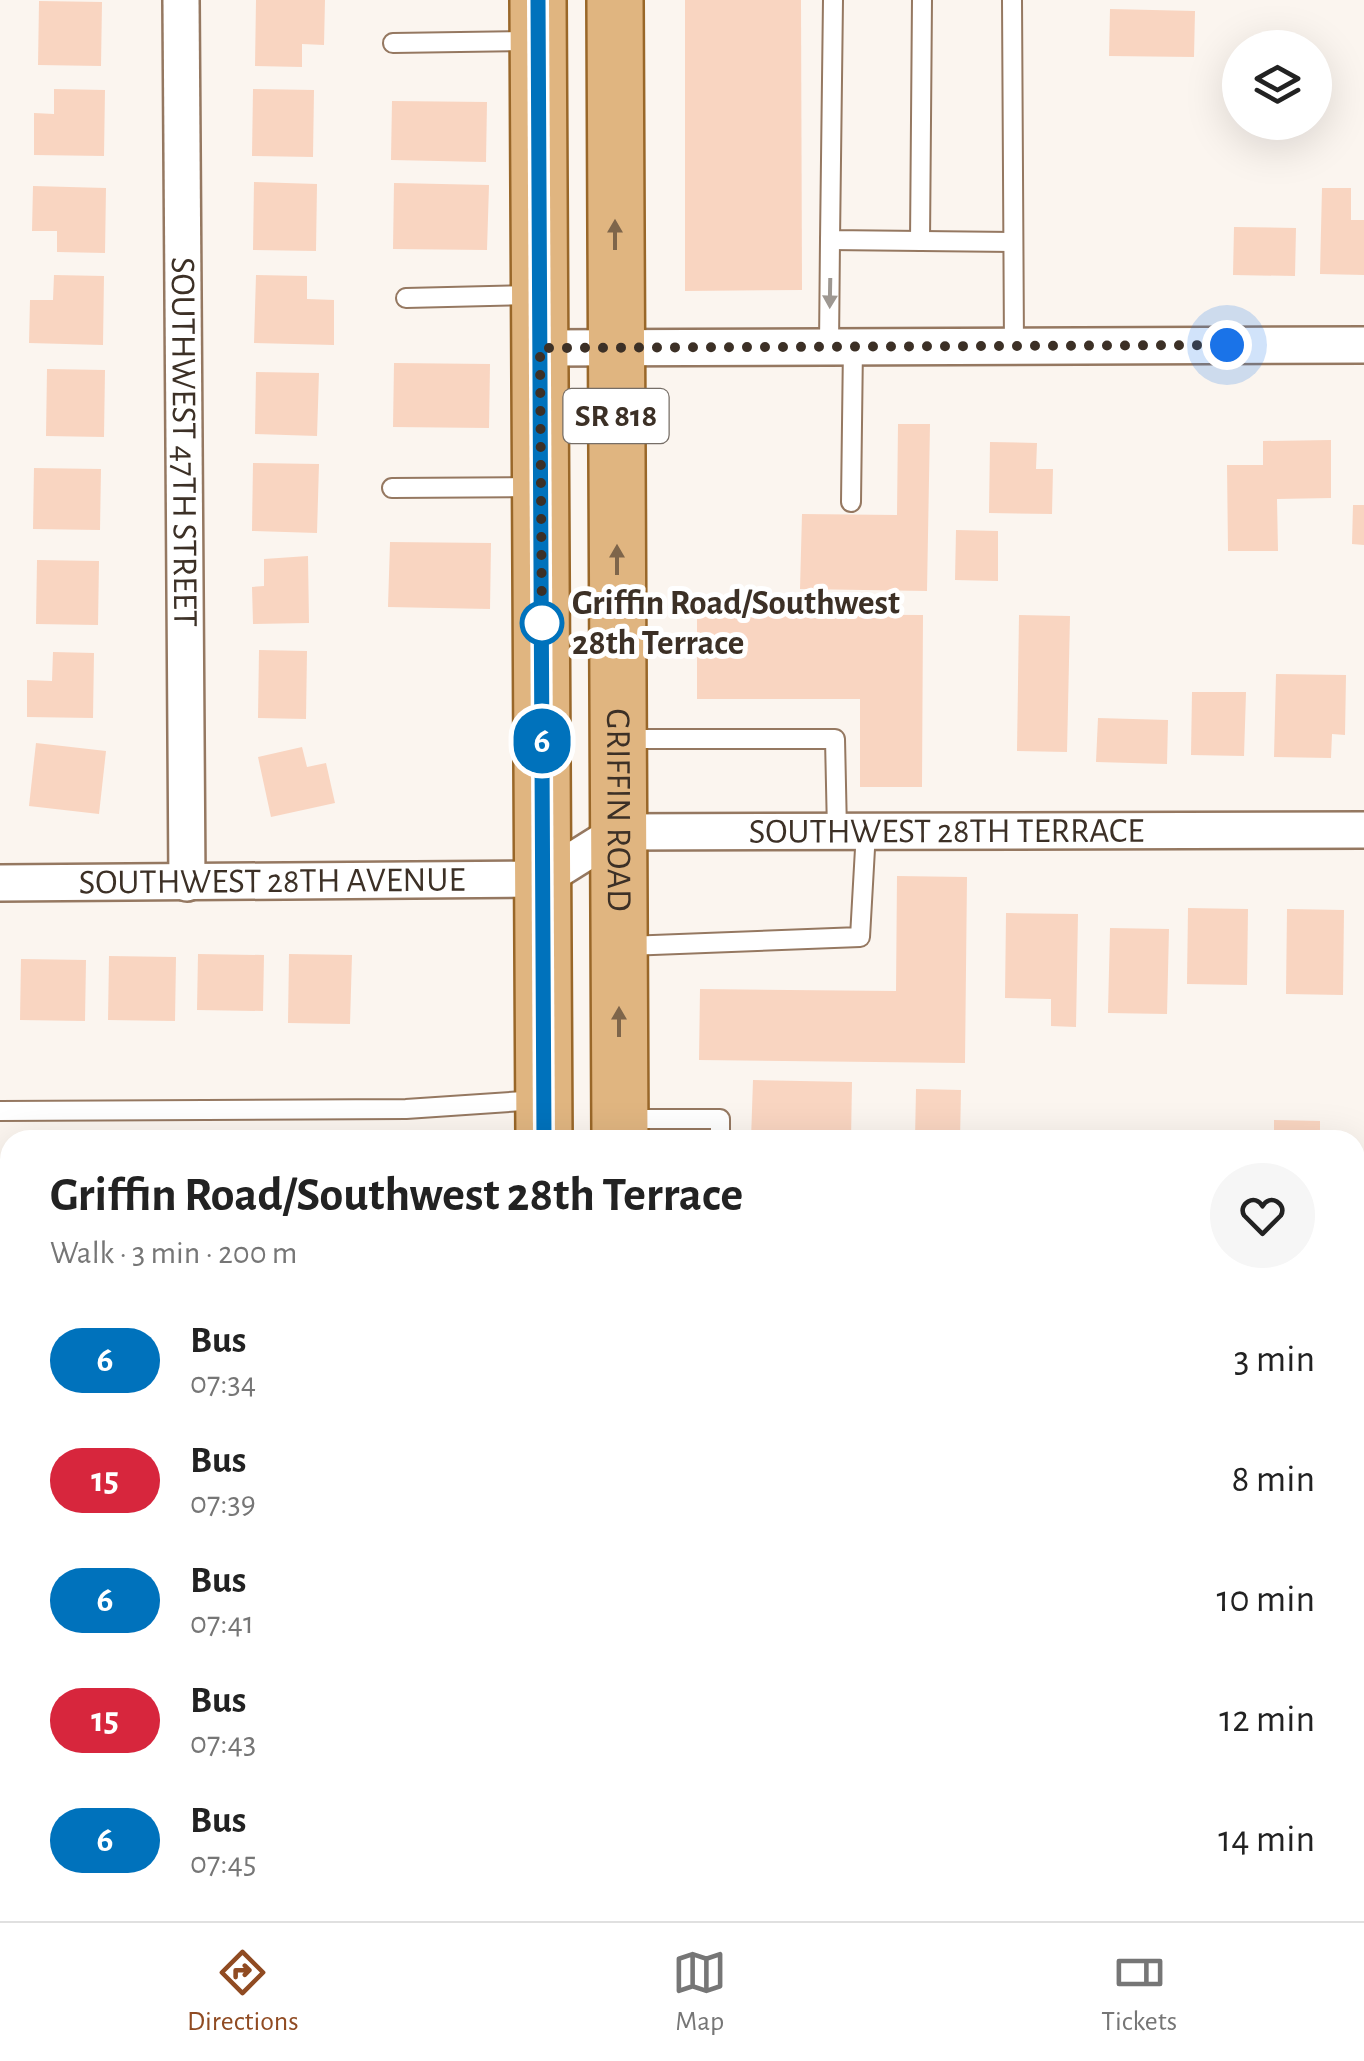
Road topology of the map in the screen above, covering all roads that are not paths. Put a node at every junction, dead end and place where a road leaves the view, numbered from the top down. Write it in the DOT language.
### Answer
graph roads {
  1 [pos="181,0"];
  2 [pos="615,0"];
  3 [pos="833,0"];
  4 [pos="922,0"];
  5 [pos="1012,0"];
  6 [pos="538,20"];
  7 [pos="394,43"];
  8 [pos="830,240"];
  9 [pos="920,241"];
  10 [pos="1013,242"];
  11 [pos="540,295"];
  12 [pos="406,298"];
  13 [pos="1364,345"];
  14 [pos="841,346"];
  15 [pos="1014,347"];
  16 [pos="540,348"];
  17 [pos="615,348"];
  18 [pos="540,487"];
  19 [pos="392,488"];
  20 [pos="850,502"];
  21 [pos="618,739"];
  22 [pos="1364,830"];
  23 [pos="852,831"];
  24 [pos="618,832"];
  25 [pos="543,879"];
  26 [pos="0,883"];
  27 [pos="187,883"];
  28 [pos="619,946"];
  29 [pos="0,1111"];
  30 [pos="544,1120"];
  31 [pos="620,1130"];
  32 [pos="720,1130"];
  1 -- 27 [label="street, SOUTHWEST 47TH STREET"];
  17 -- 2 [label="main road, GRIFFIN ROAD / SR 818, one-way"];
  3 -- 8 [label="lane"];
  4 -- 9 [label="lane"];
  5 -- 10 [label="lane"];
  6 -- 7 [label="lane"];
  6 -- 11 [label="main road, SR 818"];
  8 -- 9 [label="lane"];
  8 -- 14 [label="lane, one-way"];
  9 -- 10 [label="lane"];
  10 -- 15 [label="lane"];
  11 -- 12 [label="lane"];
  11 -- 16 [label="main road, SR 818"];
  13 -- 15 [label="street"];
  14 -- 15 [label="street"];
  14 -- 17 [label="street"];
  14 -- 20 [label="lane"];
  16 -- 17 [label="street"];
  16 -- 18 [label="main road, SR 818"];
  21 -- 17 [label="main road, GRIFFIN ROAD / SR 818, one-way"];
  18 -- 19 [label="lane"];
  18 -- 25 [label="main road, SR 818"];
  21 -- 23 [label="lane"];
  21 -- 24 [label="main road, GRIFFIN ROAD / SR 818"];
  22 -- 23 [label="street, SOUTHWEST 28TH TERRACE"];
  23 -- 24 [label="street, SOUTHWEST 28TH TERRACE"];
  23 -- 28 [label="lane"];
  24 -- 25 [label="street"];
  24 -- 28 [label="main road, GRIFFIN ROAD / SR 818"];
  25 -- 27 [label="street, SOUTHWEST 28TH AVENUE"];
  25 -- 30 [label="main road, SR 818"];
  26 -- 27 [label="street, SOUTHWEST 28TH AVENUE"];
  31 -- 28 [label="main road, GRIFFIN ROAD / SR 818, one-way"];
  29 -- 30 [label="lane"];
  31 -- 32 [label="lane"];
}
